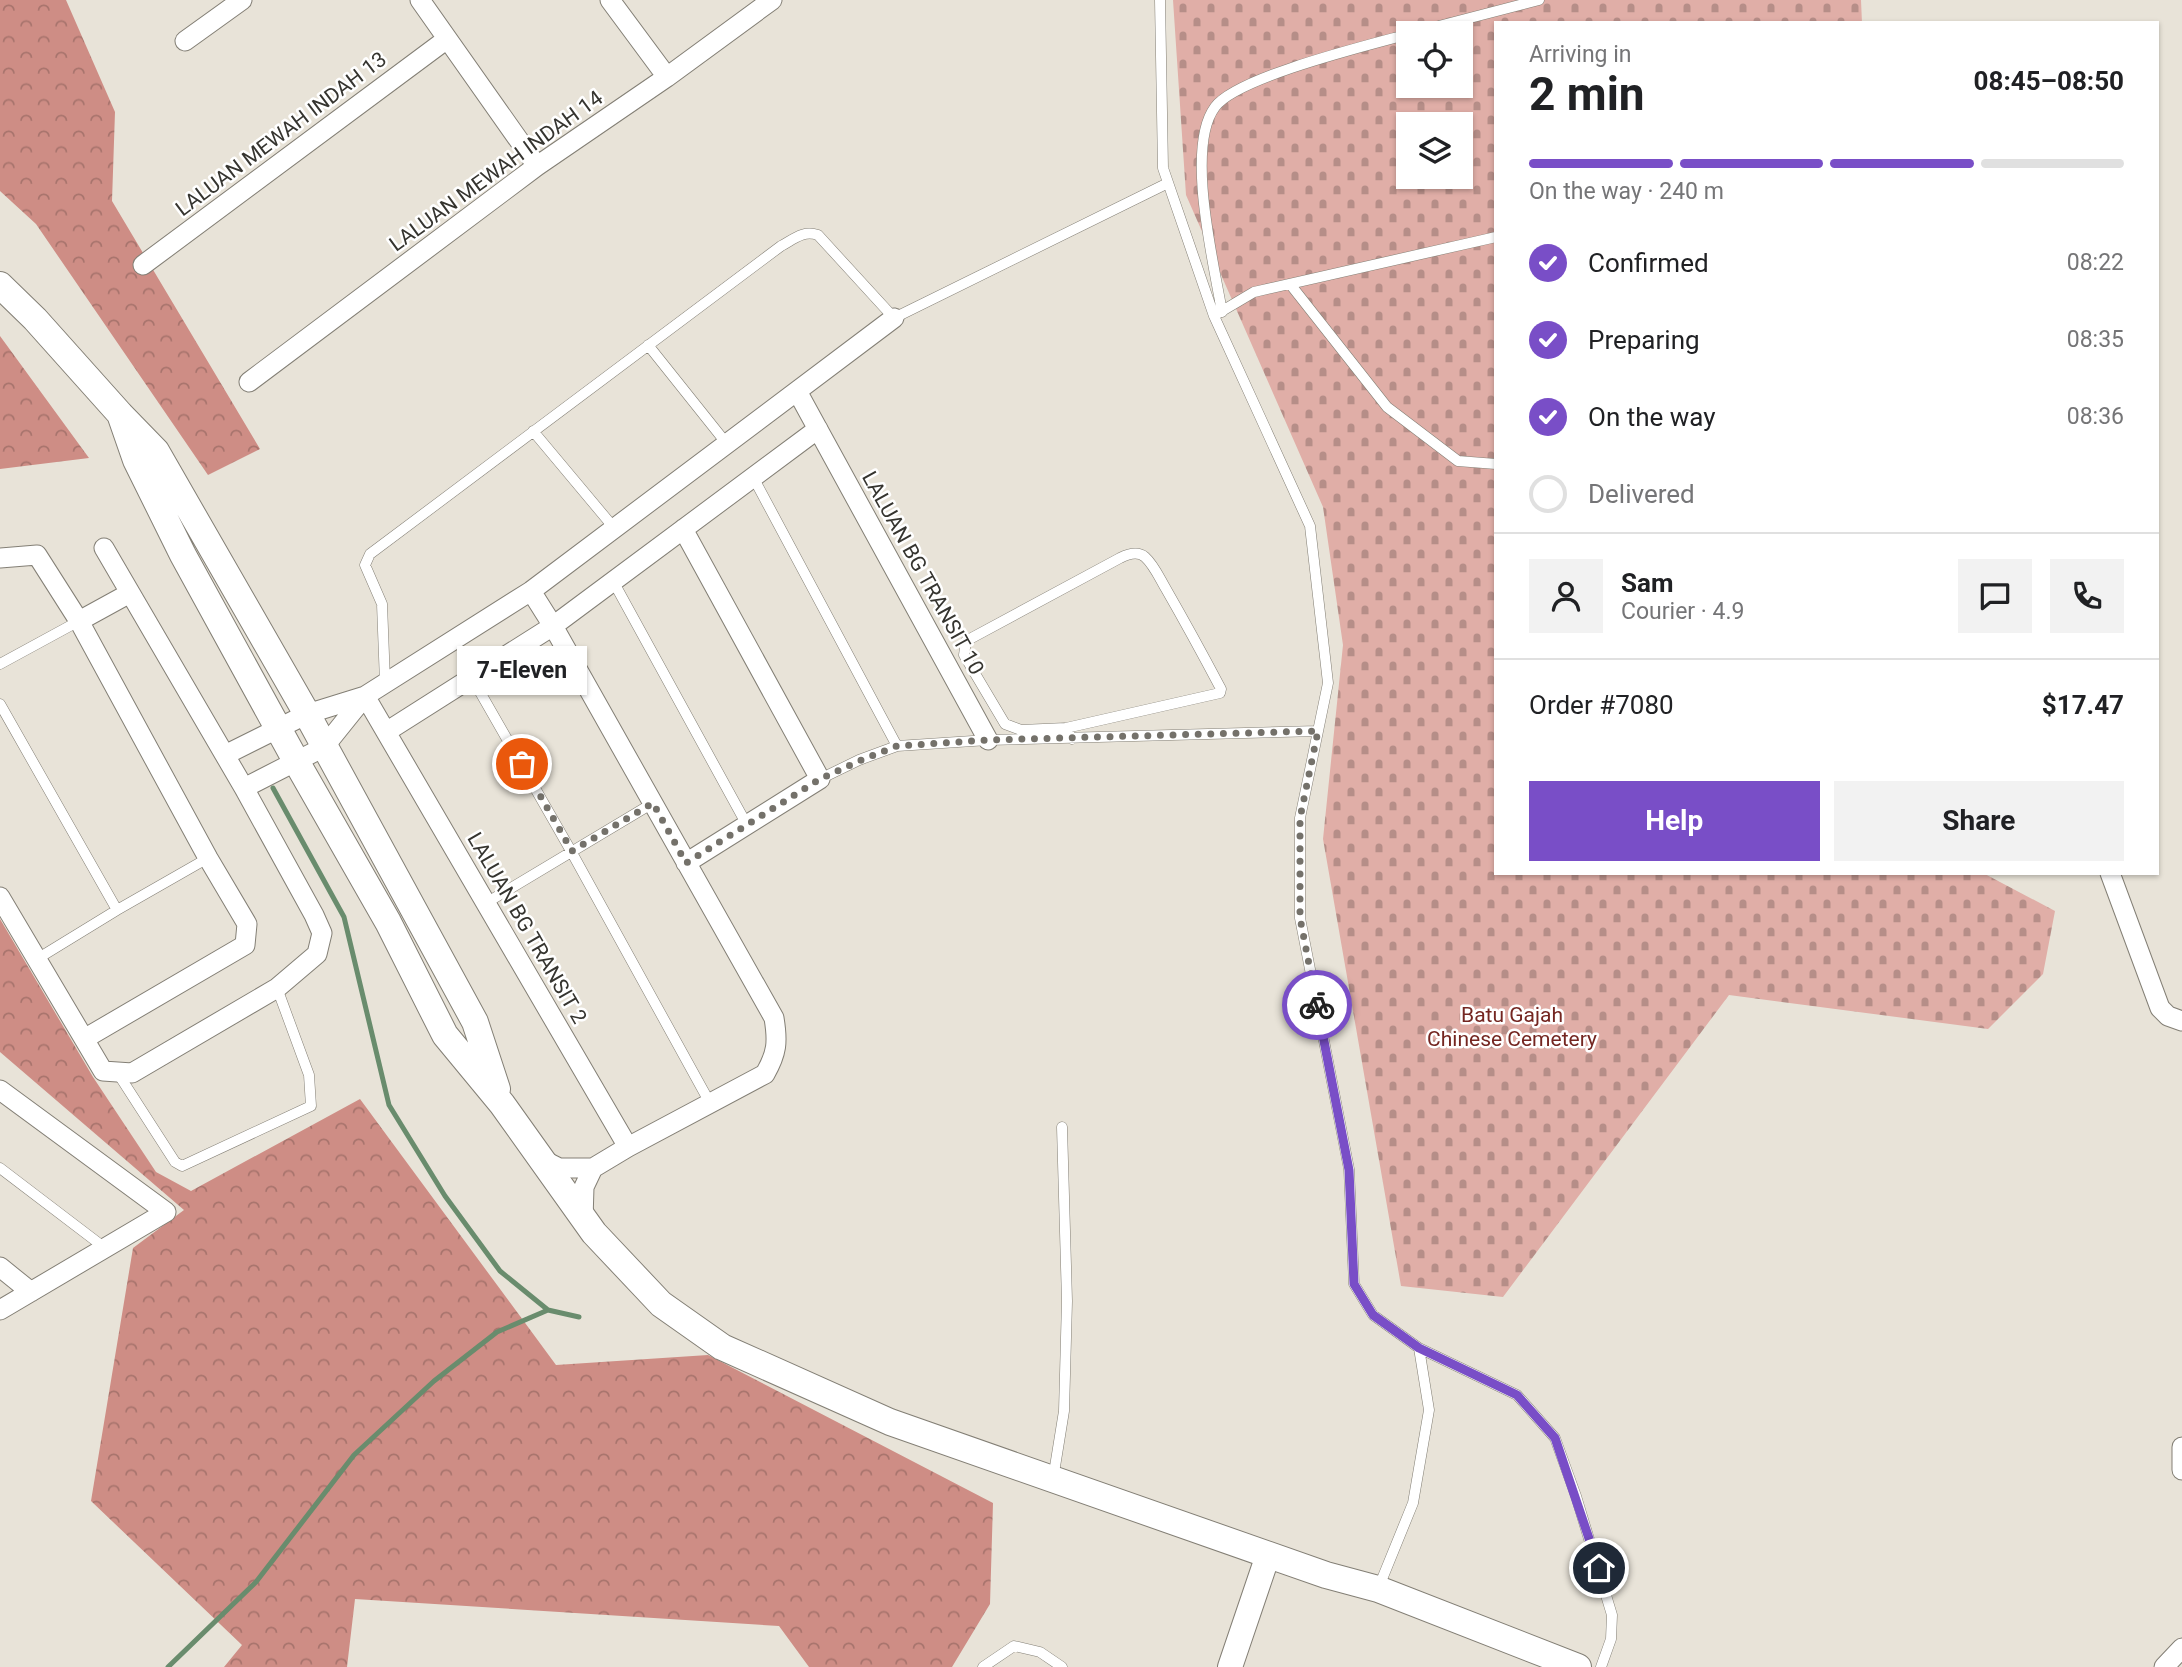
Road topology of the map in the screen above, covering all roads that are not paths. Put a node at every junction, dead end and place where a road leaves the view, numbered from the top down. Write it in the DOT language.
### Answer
graph roads {
  1 [pos="242,0"];
  2 [pos="420,0"];
  3 [pos="610,0"];
  4 [pos="772,0"];
  5 [pos="1160,0"];
  6 [pos="1539,0"];
  7 [pos="1459,21"];
  8 [pos="1396,38"];
  9 [pos="447,40"];
  10 [pos="185,41"];
  11 [pos="667,77"];
  12 [pos="537,166"];
  13 [pos="1168,183"];
  14 [pos="1494,237"];
  15 [pos="143,265"];
  16 [pos="1290,284"];
  17 [pos="0,285"];
  18 [pos="1218,314"];
  19 [pos="894,318"];
  20 [pos="648,345"];
  21 [pos="249,383"];
  22 [pos="797,391"];
  23 [pos="120,414"];
  24 [pos="818,429"];
  25 [pos="533,431"];
  26 [pos="727,444"];
  27 [pos="1494,464"];
  28 [pos="753,477"];
  29 [pos="615,529"];
  30 [pos="683,529"];
  31 [pos="104,548"];
  32 [pos="0,558"];
  33 [pos="614,581"];
  34 [pos="531,591"];
  35 [pos="130,593"];
  36 [pos="79,621"];
  37 [pos="553,626"];
  38 [pos="0,664"];
  39 [pos="472,678"];
  40 [pos="385,684"];
  41 [pos="365,696"];
  42 [pos="0,704"];
  43 [pos="307,714"];
  44 [pos="279,728"];
  45 [pos="1066,728"];
  46 [pos="1318,731"];
  47 [pos="386,732"];
  48 [pos="1072,739"];
  49 [pos="988,740"];
  50 [pos="897,746"];
  51 [pos="324,747"];
  52 [pos="225,755"];
  53 [pos="296,761"];
  54 [pos="820,779"];
  55 [pos="244,788"];
  56 [pos="653,803"];
  57 [pos="747,825"];
  58 [pos="572,851"];
  59 [pos="208,858"];
  60 [pos="686,863"];
  61 [pos="2111,875"];
  62 [pos="0,897"];
  63 [pos="486,903"];
  64 [pos="117,910"];
  65 [pos="37,959"];
  66 [pos="277,988"];
  67 [pos="2182,1021"];
  68 [pos="84,1039"];
  69 [pos="117,1072"];
  70 [pos="0,1090"];
  71 [pos="710,1102"];
  72 [pos="502,1104"];
  73 [pos="1062,1127"];
  74 [pos="628,1147"];
  75 [pos="539,1158"];
  76 [pos="0,1168"];
  77 [pos="593,1168"];
  78 [pos="583,1220"];
  79 [pos="105,1248"];
  80 [pos="0,1267"];
  81 [pos="31,1292"];
  82 [pos="0,1310"];
  83 [pos="1419,1348"];
  84 [pos="2182,1447"];
  85 [pos="2182,1470"];
  86 [pos="1053,1479"];
  87 [pos="1268,1555"];
  88 [pos="1377,1589"];
  89 [pos="2182,1648"];
  90 [pos="983,1667"];
  91 [pos="1062,1667"];
  92 [pos="1230,1667"];
  93 [pos="1578,1667"];
  94 [pos="1601,1667"];
  95 [pos="2164,1667"];
  1 -- 10 [label="street"];
  2 -- 9 [label="street"];
  3 -- 11 [label="street"];
  4 -- 11 [label="street, LALUAN MEWAH INDAH 14"];
  5 -- 13 [label="lane"];
  6 -- 7 [label="lane"];
  8 -- 18 [label="lane"];
  9 -- 12 [label="street"];
  9 -- 15 [label="street, LALUAN MEWAH INDAH 13"];
  11 -- 12 [label="street, LALUAN MEWAH INDAH 14"];
  12 -- 21 [label="street, LALUAN MEWAH INDAH 14"];
  13 -- 18 [label="lane"];
  13 -- 19 [label="lane"];
  14 -- 16 [label="lane"];
  16 -- 18 [label="lane"];
  16 -- 27 [label="lane"];
  17 -- 23 [label="main road"];
  18 -- 46 [label="lane"];
  19 -- 20 [label="lane"];
  19 -- 22 [label="street"];
  20 -- 25 [label="lane"];
  20 -- 26 [label="lane"];
  22 -- 24 [label="street, LALUAN BG TRANSIT 10"];
  22 -- 26 [label="street"];
  23 -- 43 [label="main road"];
  23 -- 44 [label="main road"];
  24 -- 28 [label="street"];
  24 -- 49 [label="street, LALUAN BG TRANSIT 10"];
  25 -- 29 [label="lane"];
  25 -- 40 [label="lane"];
  26 -- 29 [label="street"];
  28 -- 30 [label="street"];
  28 -- 50 [label="lane"];
  29 -- 34 [label="street"];
  30 -- 33 [label="street"];
  30 -- 54 [label="street"];
  31 -- 35 [label="street"];
  32 -- 36 [label="street"];
  33 -- 37 [label="street"];
  33 -- 57 [label="lane"];
  34 -- 37 [label="street"];
  34 -- 40 [label="street"];
  35 -- 36 [label="street"];
  35 -- 52 [label="street"];
  36 -- 38 [label="lane"];
  36 -- 59 [label="street"];
  37 -- 39 [label="street"];
  37 -- 56 [label="street"];
  39 -- 47 [label="street"];
  39 -- 58 [label="lane"];
  40 -- 41 [label="street"];
  41 -- 43 [label="street"];
  41 -- 47 [label="street, LALUAN BG TRANSIT 2"];
  41 -- 51 [label="street"];
  42 -- 64 [label="lane"];
  43 -- 44 [label="street"];
  43 -- 51 [label="main road"];
  44 -- 52 [label="street"];
  44 -- 53 [label="main road"];
  45 -- 45 [label="lane"];
  45 -- 48 [label="lane"];
  46 -- 48 [label="lane"];
  46 -- 83 [label="lane"];
  47 -- 63 [label="street, LALUAN BG TRANSIT 2"];
  48 -- 49 [label="lane"];
  49 -- 50 [label="lane"];
  50 -- 54 [label="lane"];
  51 -- 53 [label="street"];
  51 -- 72 [label="main road"];
  52 -- 55 [label="street"];
  53 -- 55 [label="street"];
  53 -- 72 [label="main road"];
  54 -- 57 [label="street"];
  55 -- 66 [label="street"];
  56 -- 58 [label="lane"];
  56 -- 60 [label="street"];
  57 -- 60 [label="street"];
  58 -- 63 [label="lane"];
  58 -- 71 [label="lane"];
  59 -- 64 [label="lane"];
  59 -- 68 [label="street"];
  60 -- 71 [label="street"];
  61 -- 67 [label="street"];
  62 -- 65 [label="street"];
  63 -- 74 [label="street, LALUAN BG TRANSIT 2"];
  64 -- 65 [label="lane"];
  65 -- 68 [label="street"];
  66 -- 69 [label="street"];
  66 -- 69 [label="lane"];
  68 -- 69 [label="street"];
  70 -- 79 [label="street"];
  71 -- 74 [label="street"];
  72 -- 75 [label="main road"];
  73 -- 86 [label="lane"];
  74 -- 77 [label="street"];
  75 -- 77 [label="street"];
  75 -- 78 [label="main road"];
  76 -- 79 [label="lane"];
  77 -- 78 [label="street"];
  78 -- 86 [label="main road"];
  79 -- 81 [label="street"];
  80 -- 81 [label="street"];
  81 -- 82 [label="street"];
  83 -- 88 [label="lane"];
  83 -- 94 [label="lane"];
  84 -- 85 [label="street"];
  86 -- 87 [label="main road"];
  87 -- 88 [label="main road"];
  87 -- 92 [label="street"];
  88 -- 93 [label="main road"];
  89 -- 95 [label="street"];
  90 -- 91 [label="lane"];
}
